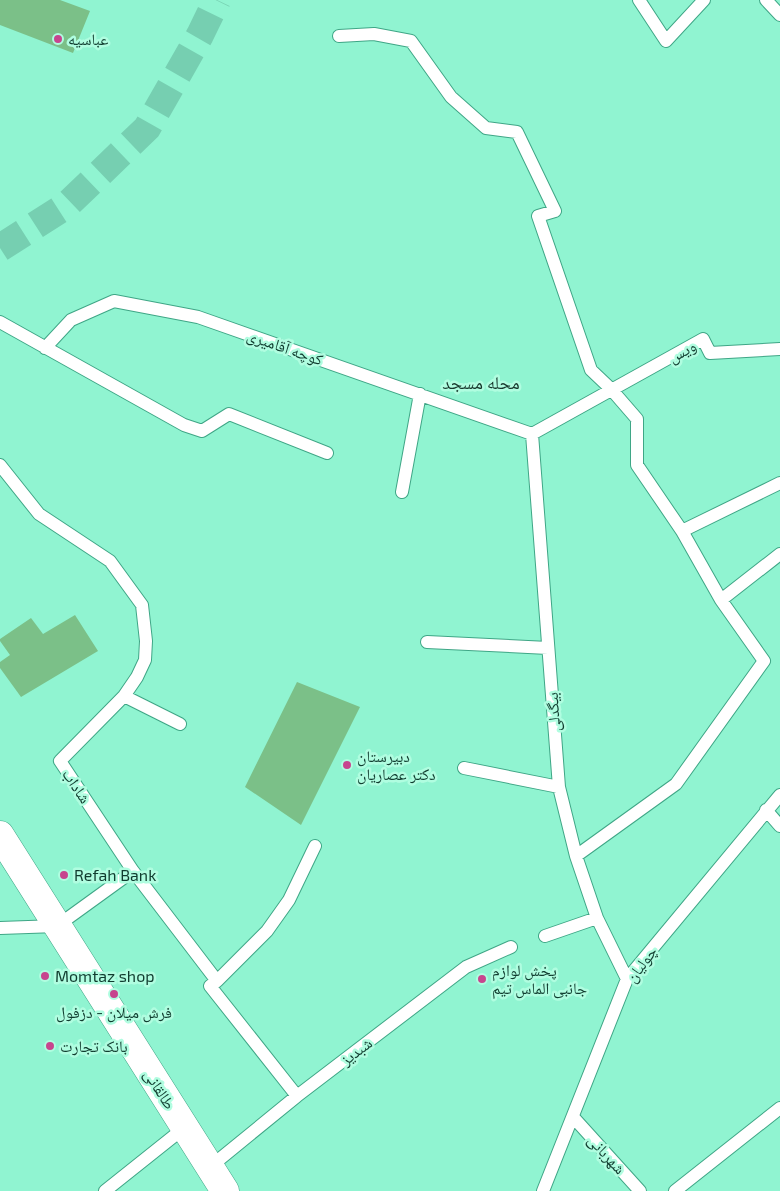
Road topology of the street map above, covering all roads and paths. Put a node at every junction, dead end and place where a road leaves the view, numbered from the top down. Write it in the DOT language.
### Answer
graph roads {
  1 [pos="639,0"];
  2 [pos="704,0"];
  3 [pos="766,0"];
  4 [pos="780,15"];
  5 [pos="339,36"];
  6 [pos="0,322"];
  7 [pos="45,348"];
  8 [pos="780,349"];
  9 [pos="612,388"];
  10 [pos="420,394"];
  11 [pos="532,434"];
  12 [pos="327,453"];
  13 [pos="0,465"];
  14 [pos="780,483"];
  15 [pos="402,492"];
  16 [pos="682,531"];
  17 [pos="780,554"];
  18 [pos="721,600"];
  19 [pos="427,642"];
  20 [pos="548,648"];
  21 [pos="124,696"];
  22 [pos="180,724"];
  23 [pos="464,768"];
  24 [pos="559,787"];
  25 [pos="780,795"];
  26 [pos="766,810"];
  27 [pos="780,826"];
  28 [pos="0,835"];
  29 [pos="315,846"];
  30 [pos="576,856"];
  31 [pos="133,871"];
  32 [pos="597,918"];
  33 [pos="57,926"];
  34 [pos="0,928"];
  35 [pos="545,936"];
  36 [pos="511,947"];
  37 [pos="627,979"];
  38 [pos="217,981"];
  39 [pos="297,1096"];
  40 [pos="780,1108"];
  41 [pos="574,1118"];
  42 [pos="184,1128"];
  43 [pos="210,1167"];
  44 [pos="105,1191"];
  45 [pos="225,1191"];
  46 [pos="544,1191"];
  47 [pos="640,1191"];
  48 [pos="675,1191"];
  1 -- 2 [label="lane"];
  3 -- 4 [label="lane"];
  5 -- 9 [label="lane"];
  6 -- 7 [label="lane"];
  7 -- 10 [label="lane, کوچه آقامیری"];
  7 -- 12 [label="lane"];
  8 -- 9 [label="lane, ویس"];
  9 -- 11 [label="lane"];
  9 -- 16 [label="lane"];
  10 -- 11 [label="lane, کوچه آقامیری"];
  10 -- 15 [label="lane"];
  11 -- 20 [label="lane, بیگدلی"];
  13 -- 21 [label="lane, شاداب"];
  14 -- 16 [label="lane"];
  16 -- 18 [label="lane"];
  17 -- 18 [label="lane"];
  18 -- 30 [label="lane"];
  19 -- 20 [label="lane"];
  20 -- 24 [label="lane, بیگدلی"];
  21 -- 22 [label="lane"];
  21 -- 31 [label="lane, شاداب"];
  23 -- 24 [label="lane"];
  24 -- 30 [label="lane, بیگدلی"];
  25 -- 26 [label="lane, چولیان"];
  26 -- 27 [label="lane"];
  26 -- 37 [label="lane, چولیان"];
  28 -- 33 [label="main road, طالقانی"];
  29 -- 38 [label="lane"];
  30 -- 32 [label="lane, بیگدلی"];
  31 -- 33 [label="lane"];
  31 -- 38 [label="lane, شاداب"];
  32 -- 35 [label="lane"];
  32 -- 37 [label="lane, بیگدلی"];
  33 -- 34 [label="lane"];
  33 -- 42 [label="main road, طالقانی"];
  36 -- 39 [label="lane, شبدیز"];
  37 -- 41 [label="lane, چولیان"];
  38 -- 39 [label="lane, شاداب"];
  39 -- 43 [label="lane, شبدیز"];
  40 -- 48 [label="lane"];
  41 -- 46 [label="lane, چولیان"];
  41 -- 47 [label="lane, شهربانی"];
  42 -- 43 [label="main road, طالقانی"];
  42 -- 44 [label="lane"];
  43 -- 45 [label="main road, طالقانی"];
}
